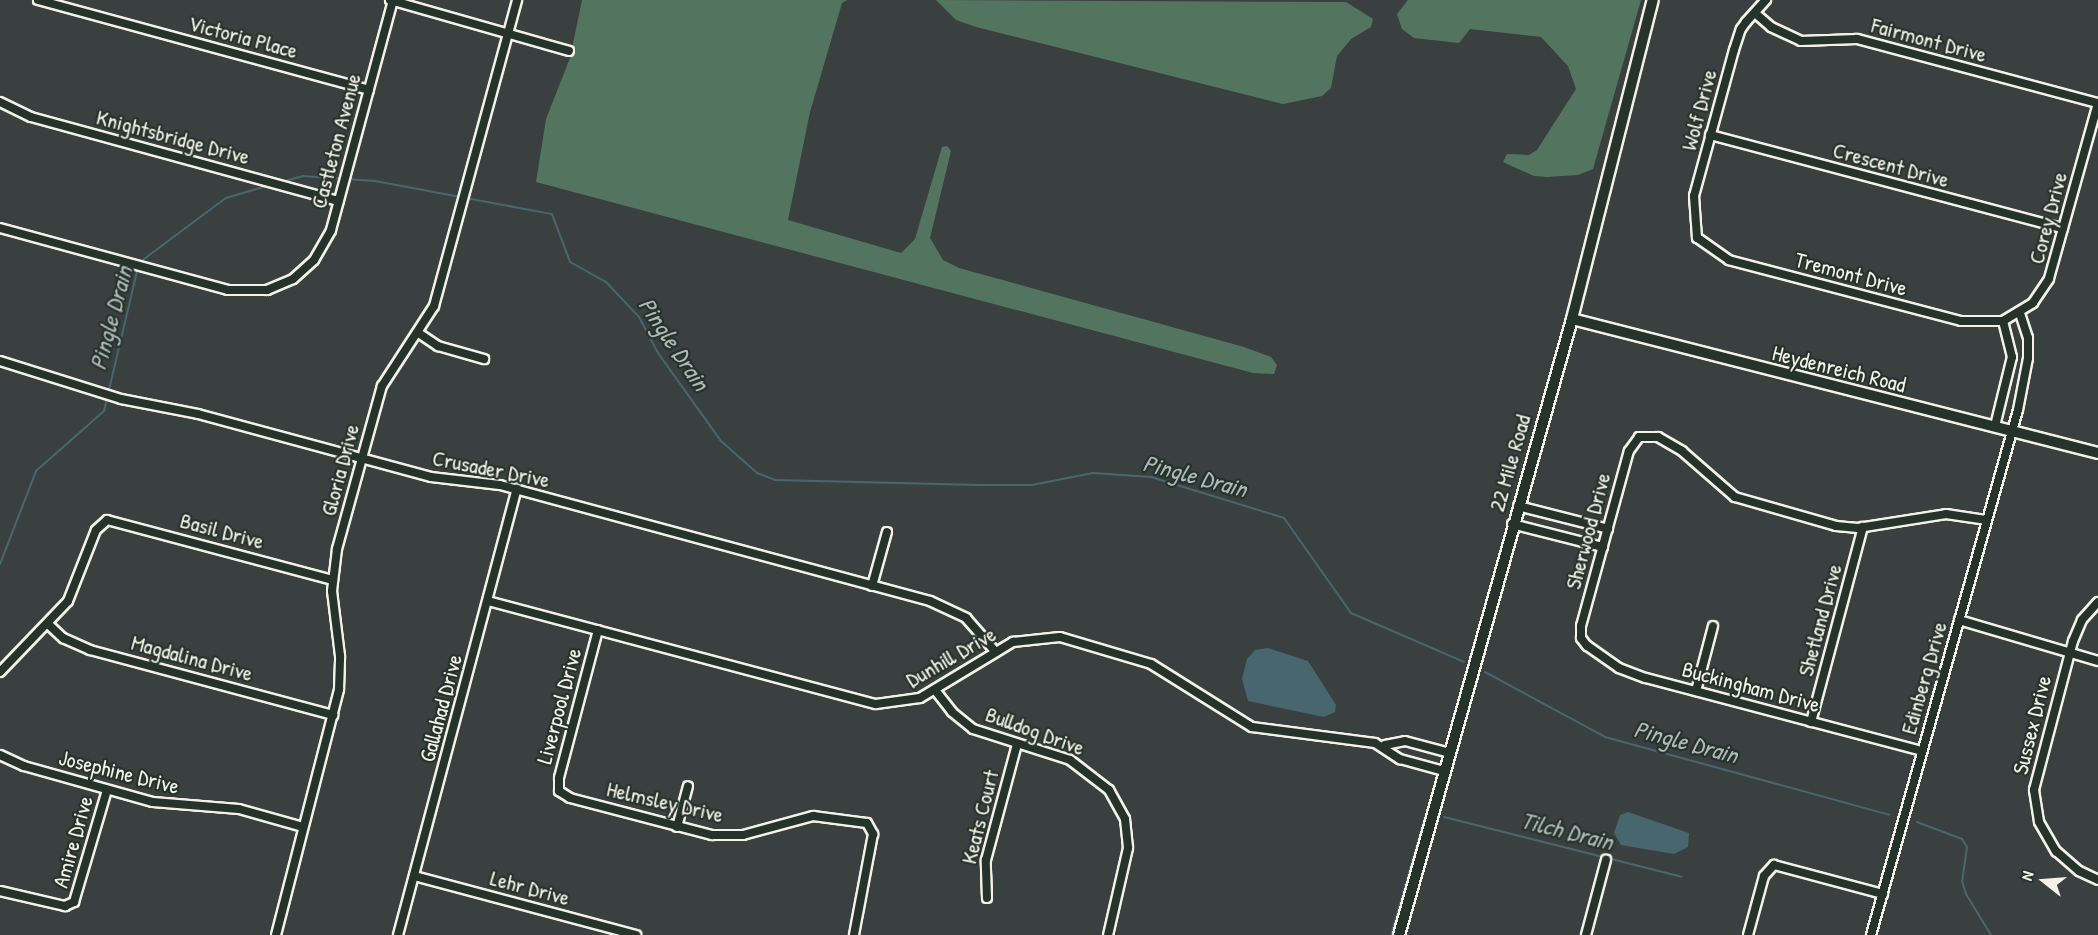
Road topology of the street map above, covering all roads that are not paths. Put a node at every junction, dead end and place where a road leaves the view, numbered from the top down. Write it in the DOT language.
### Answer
graph roads {
  1 [pos="38,0"];
  2 [pos="517,0"];
  3 [pos="1653,0"];
  4 [pos="1766,0"];
  5 [pos="391,1"];
  6 [pos="1755,13"];
  7 [pos="508,32"];
  8 [pos="568,51"];
  9 [pos="369,90"];
  10 [pos="0,102"];
  11 [pos="2098,103"];
  12 [pos="1710,135"];
  13 [pos="339,201"];
  14 [pos="0,228"];
  15 [pos="2063,228"];
  16 [pos="1697,238"];
  17 [pos="2019,314"];
  18 [pos="1572,319"];
  19 [pos="2003,321"];
  20 [pos="420,334"];
  21 [pos="2012,357"];
  22 [pos="2028,358"];
  23 [pos="484,359"];
  24 [pos="0,361"];
  25 [pos="1995,426"];
  26 [pos="2012,430"];
  27 [pos="2098,453"];
  28 [pos="361,458"];
  29 [pos="517,489"];
  30 [pos="1518,506"];
  31 [pos="1986,520"];
  32 [pos="1512,524"];
  33 [pos="1863,527"];
  34 [pos="1608,529"];
  35 [pos="887,532"];
  36 [pos="1603,547"];
  37 [pos="332,580"];
  38 [pos="872,586"];
  39 [pos="488,601"];
  40 [pos="2098,602"];
  41 [pos="1959,620"];
  42 [pos="48,624"];
  43 [pos="1713,626"];
  44 [pos="598,630"];
  45 [pos="1581,638"];
  46 [pos="995,651"];
  47 [pos="2070,651"];
  48 [pos="2098,661"];
  49 [pos="0,672"];
  50 [pos="935,690"];
  51 [pos="1696,691"];
  52 [pos="333,715"];
  53 [pos="1811,722"];
  54 [pos="1017,744"];
  55 [pos="1385,746"];
  56 [pos="1922,751"];
  57 [pos="1450,753"];
  58 [pos="0,755"];
  59 [pos="1444,771"];
  60 [pos="688,786"];
  61 [pos="107,789"];
  62 [pos="559,791"];
  63 [pos="303,827"];
  64 [pos="677,827"];
  65 [pos="1606,860"];
  66 [pos="414,876"];
  67 [pos="2098,880"];
  68 [pos="0,891"];
  69 [pos="1883,894"];
  70 [pos="987,898"];
  71 [pos="276,935"];
  72 [pos="398,935"];
  73 [pos="636,935"];
  74 [pos="854,935"];
  75 [pos="1108,935"];
  76 [pos="1399,935"];
  77 [pos="1586,935"];
  78 [pos="1748,935"];
  79 [pos="1871,935"];
  1 -- 9 [label="street, Victoria Place"];
  2 -- 7 [label="street, Gloria Drive"];
  3 -- 18 [label="street, 22 Mile Road"];
  4 -- 6 [label="street, Wolf Drive"];
  5 -- 7 [label="street"];
  5 -- 9 [label="street, Castleton Avenue"];
  6 -- 11 [label="street, Fairmont Drive"];
  6 -- 12 [label="street, Wolf Drive"];
  7 -- 8 [label="street"];
  7 -- 20 [label="street, Gloria Drive"];
  9 -- 13 [label="street, Castleton Avenue"];
  10 -- 13 [label="street, Knightsbridge Drive"];
  11 -- 15 [label="street, Corey Drive"];
  12 -- 15 [label="street, Crescent Drive"];
  12 -- 16 [label="street, Wolf Drive"];
  13 -- 14 [label="street, Castleton Avenue"];
  15 -- 17 [label="street, Corey Drive"];
  16 -- 19 [label="street, Tremont Drive"];
  17 -- 19 [label="street, Corey Drive"];
  17 -- 22 [label="street, Edinberg Drive"];
  18 -- 25 [label="street, Heydenreich Road"];
  18 -- 30 [label="street, 22 Mile Road"];
  19 -- 21 [label="street"];
  20 -- 23 [label="street"];
  20 -- 28 [label="street, Gloria Drive"];
  21 -- 22 [label="street"];
  21 -- 25 [label="street"];
  22 -- 26 [label="street, Edinberg Drive"];
  24 -- 28 [label="street, Crusader Drive"];
  25 -- 26 [label="street, Heydenreich Road"];
  26 -- 27 [label="street, Heydenreich Road"];
  26 -- 31 [label="street, Edinberg Drive"];
  28 -- 29 [label="street, Crusader Drive"];
  28 -- 37 [label="street, Gloria Drive"];
  29 -- 38 [label="street, Crusader Drive"];
  29 -- 39 [label="street, Gallahad Drive"];
  30 -- 32 [label="street, 22 Mile Road"];
  30 -- 34 [label="street"];
  31 -- 33 [label="street"];
  31 -- 41 [label="street, Edinberg Drive"];
  32 -- 36 [label="street"];
  32 -- 57 [label="street, 22 Mile Road"];
  33 -- 34 [label="street, Sherwood Drive"];
  33 -- 53 [label="street, Shetland Drive"];
  34 -- 36 [label="street, Sherwood Drive"];
  35 -- 38 [label="street"];
  36 -- 45 [label="street, Sherwood Drive"];
  37 -- 42 [label="street, Basil Drive"];
  37 -- 52 [label="street, Gloria Drive"];
  38 -- 46 [label="street, Crusader Drive"];
  39 -- 44 [label="street, Dunhill Drive"];
  39 -- 66 [label="street, Gallahad Drive"];
  40 -- 47 [label="street, Sussex Drive"];
  41 -- 47 [label="street"];
  41 -- 56 [label="street, Edinberg Drive"];
  42 -- 49 [label="street"];
  42 -- 52 [label="street, Magdalina Drive"];
  43 -- 51 [label="street"];
  44 -- 50 [label="street, Dunhill Drive"];
  44 -- 62 [label="street, Liverpool Drive"];
  45 -- 51 [label="street, Buckingham Drive"];
  46 -- 50 [label="street, Dunhill Drive"];
  46 -- 55 [label="street, Dunhill Drive"];
  47 -- 48 [label="street"];
  47 -- 67 [label="street, Sussex Drive"];
  50 -- 54 [label="street, Bulldog Drive"];
  51 -- 53 [label="street, Buckingham Drive"];
  52 -- 63 [label="street, Gloria Drive"];
  53 -- 56 [label="street, Buckingham Drive"];
  54 -- 70 [label="street, Keats Court"];
  54 -- 75 [label="street, Bulldog Drive"];
  55 -- 57 [label="street, Dunhill Drive"];
  55 -- 59 [label="street, Dunhill Drive"];
  56 -- 69 [label="street, Edinberg Drive"];
  57 -- 59 [label="street, 22 Mile Road"];
  58 -- 61 [label="street, Josephine Drive"];
  59 -- 76 [label="street, 22 Mile Road"];
  60 -- 64 [label="street"];
  61 -- 63 [label="street, Josephine Drive"];
  61 -- 68 [label="street, Amire Drive"];
  62 -- 64 [label="street, Helmsley Drive"];
  63 -- 71 [label="street, Gloria Drive"];
  64 -- 74 [label="street, Helmsley Drive"];
  65 -- 77 [label="street"];
  66 -- 72 [label="street, Gallahad Drive"];
  66 -- 73 [label="street, Lehr Drive"];
  69 -- 78 [label="street"];
  69 -- 79 [label="street, Edinberg Drive"];
}
